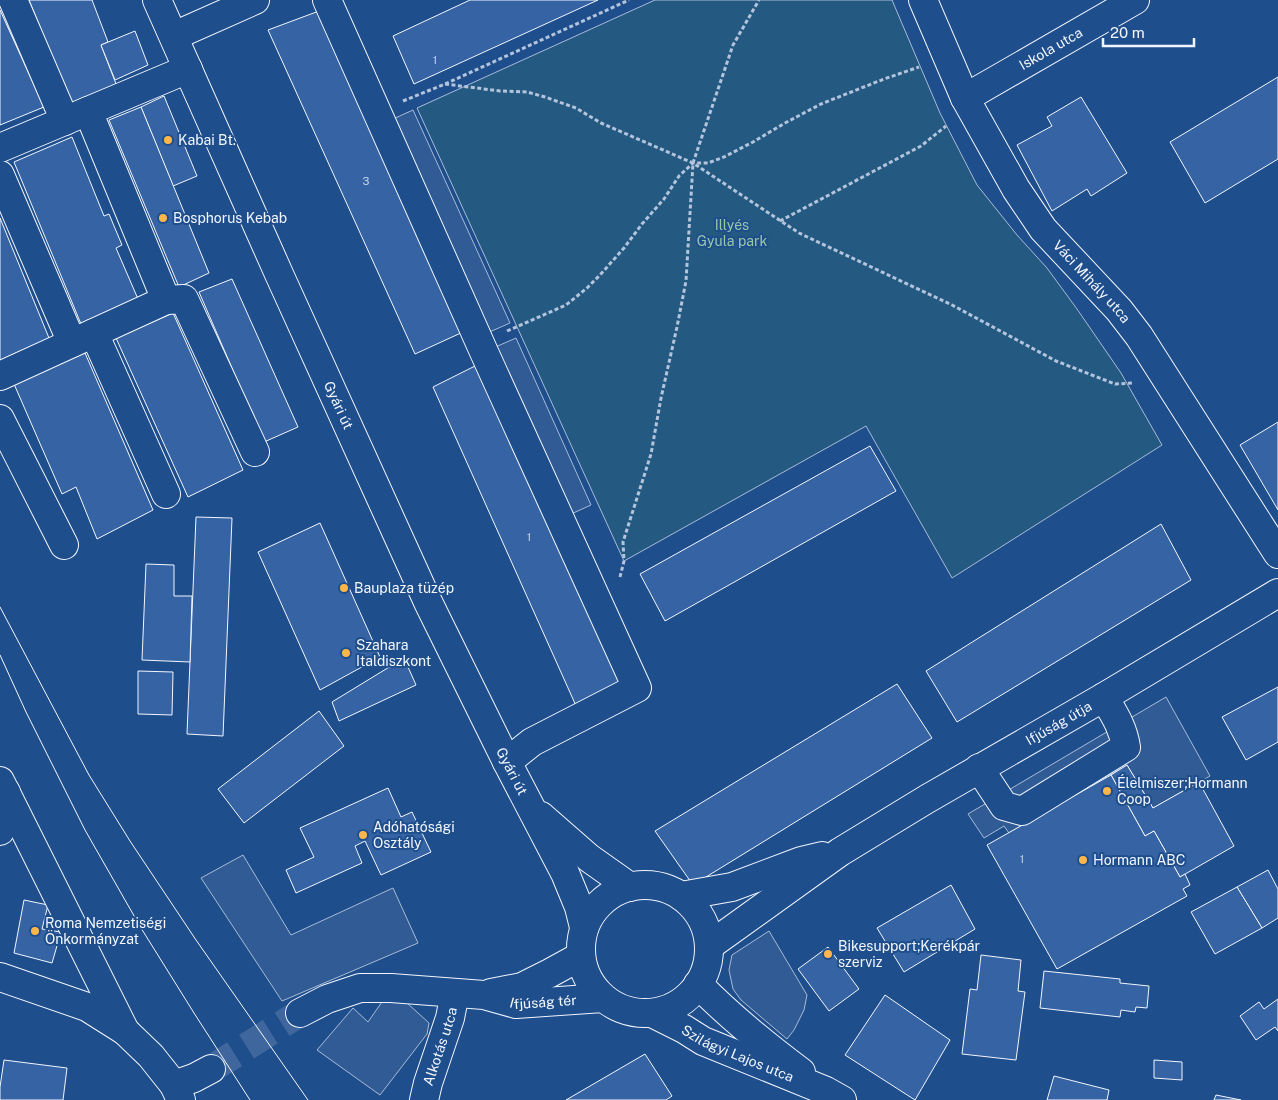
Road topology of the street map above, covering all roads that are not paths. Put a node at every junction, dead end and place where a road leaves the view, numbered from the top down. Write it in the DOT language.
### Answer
graph roads {
  1 [pos="13,0"];
  2 [pos="157,0"];
  3 [pos="254,0"];
  4 [pos="327,0"];
  5 [pos="923,0"];
  6 [pos="1135,0"];
  7 [pos="174,36"];
  8 [pos="188,69"];
  9 [pos="965,98"];
  10 [pos="77,116"];
  11 [pos="0,148"];
  12 [pos="0,175"];
  13 [pos="166,300"];
  14 [pos="83,338"];
  15 [pos="0,376"];
  16 [pos="0,419"];
  17 [pos="255,452"];
  18 [pos="166,494"];
  19 [pos="64,545"];
  20 [pos="1278,554"];
  21 [pos="1278,593"];
  22 [pos="1104,697"];
  23 [pos="507,762"];
  24 [pos="979,768"];
  25 [pos="3,786"];
  26 [pos="530,806"];
  27 [pos="0,831"];
  28 [pos="840,852"];
  29 [pos="630,887"];
  30 [pos="681,896"];
  31 [pos="584,927"];
  32 [pos="709,946"];
  33 [pos="581,956"];
  34 [pos="0,978"];
  35 [pos="698,984"];
  36 [pos="455,993"];
  37 [pos="484,995"];
  38 [pos="603,998"];
  39 [pos="300,1012"];
  40 [pos="652,1013"];
  41 [pos="125,1030"];
  42 [pos="211,1069"];
  43 [pos="178,1093"];
  44 [pos="834,1096"];
  45 [pos="424,1100"];
  1 -- 10 [label="street"];
  2 -- 7 [label="street, Gyári út"];
  3 -- 7 [label="street"];
  4 -- 23 [label="street"];
  5 -- 9 [label="street, Váci Mihály utca"];
  6 -- 9 [label="street, Iskola utca"];
  7 -- 8 [label="street, Gyári út"];
  8 -- 10 [label="street"];
  8 -- 23 [label="street, Gyári út"];
  9 -- 20 [label="street, Váci Mihály utca"];
  10 -- 11 [label="street"];
  10 -- 13 [label="street"];
  12 -- 14 [label="street"];
  13 -- 14 [label="street"];
  13 -- 17 [label="street"];
  14 -- 15 [label="street"];
  14 -- 18 [label="street"];
  16 -- 19 [label="street"];
  21 -- 22 [label="street, Ifjúság útja"];
  22 -- 24 [label="street, Ifjúság útja"];
  22 -- 24 [label="street"];
  23 -- 26 [label="street, Gyári út"];
  24 -- 28 [label="street, Ifjúság útja"];
  25 -- 27 [label="street"];
  25 -- 41 [label="street"];
  26 -- 29 [label="street, Gyári út"];
  26 -- 31 [label="street, Gyári út"];
  28 -- 30 [label="street, Ifjúság útja"];
  28 -- 32 [label="street, Ifjúság útja"];
  29 -- 30 [label="street"];
  29 -- 31 [label="street"];
  30 -- 32 [label="street"];
  31 -- 33 [label="street"];
  32 -- 35 [label="street"];
  33 -- 37 [label="street, Ifjúság tér"];
  33 -- 38 [label="street"];
  34 -- 41 [label="street"];
  35 -- 40 [label="street"];
  35 -- 44 [label="street, Szilágyi Lajos utca"];
  36 -- 37 [label="street, Ifjúság tér"];
  36 -- 39 [label="street, Ifjúság tér"];
  36 -- 45 [label="street, Alkotás utca"];
  37 -- 38 [label="street, Ifjúság tér"];
  38 -- 40 [label="street"];
  40 -- 44 [label="street, Szilágyi Lajos utca"];
  41 -- 43 [label="street"];
  42 -- 43 [label="street"];
}
